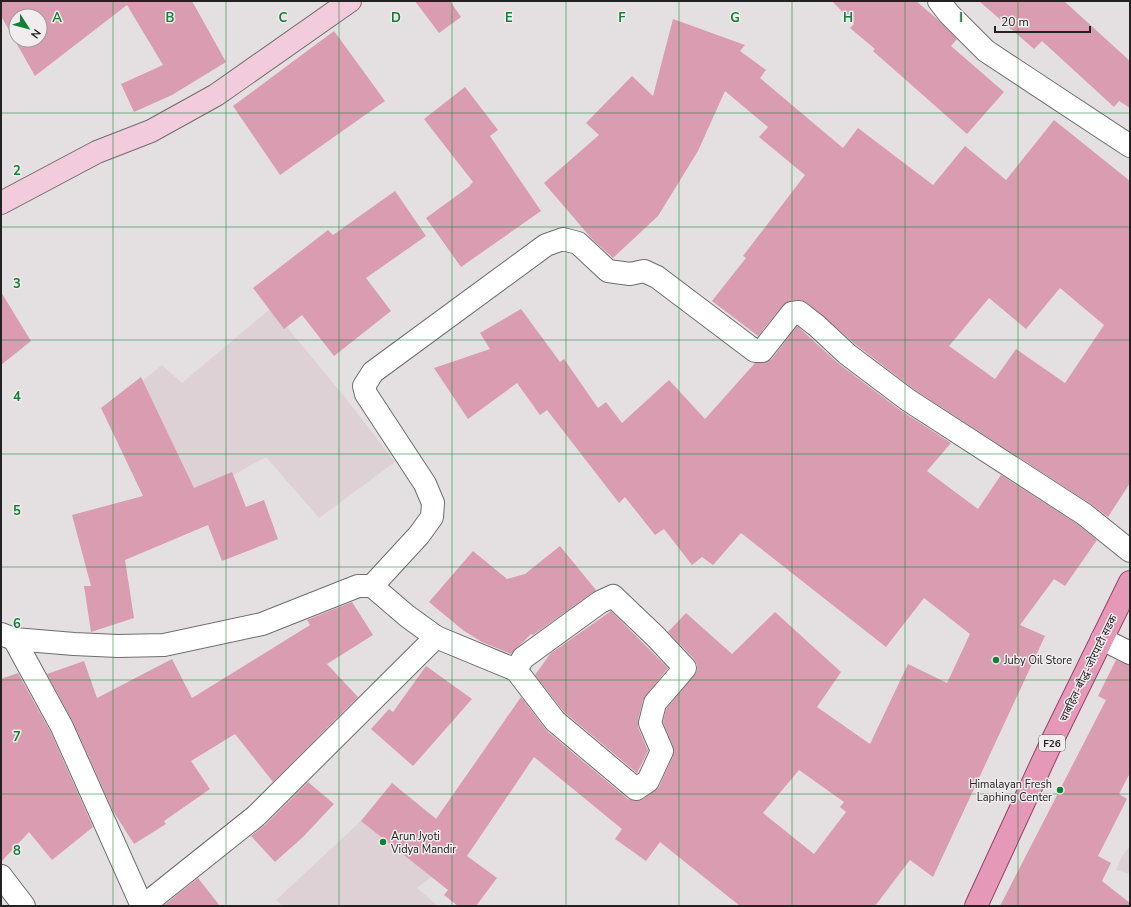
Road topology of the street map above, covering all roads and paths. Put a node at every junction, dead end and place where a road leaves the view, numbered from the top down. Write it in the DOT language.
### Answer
graph roads {
  1 [pos="350,1"];
  2 [pos="939,1"];
  3 [pos="1130,146"];
  4 [pos="1,203"];
  5 [pos="1130,551"];
  6 [pos="1130,582"];
  7 [pos="372,586"];
  8 [pos="8,637"];
  9 [pos="436,637"];
  10 [pos="1102,639"];
  11 [pos="1130,653"];
  12 [pos="516,670"];
  13 [pos="1,876"];
  14 [pos="24,906"];
  15 [pos="143,906"];
  16 [pos="976,906"];
  1 -- 4 [label="main road"];
  2 -- 3 [label="street"];
  5 -- 7 [label="street"];
  6 -- 10 [label="main road, चाबहिल-बौद्ध-जोरपाटी सडक / F26"];
  7 -- 8 [label="street"];
  7 -- 9 [label="street"];
  8 -- 15 [label="street"];
  9 -- 12 [label="street"];
  9 -- 15 [label="street"];
  10 -- 11 [label="street"];
  10 -- 16 [label="main road, चाबहिल-बौद्ध-जोरपाटी सडक / F26"];
  12 -- 12 [label="street"];
  13 -- 14 [label="street"];
}
